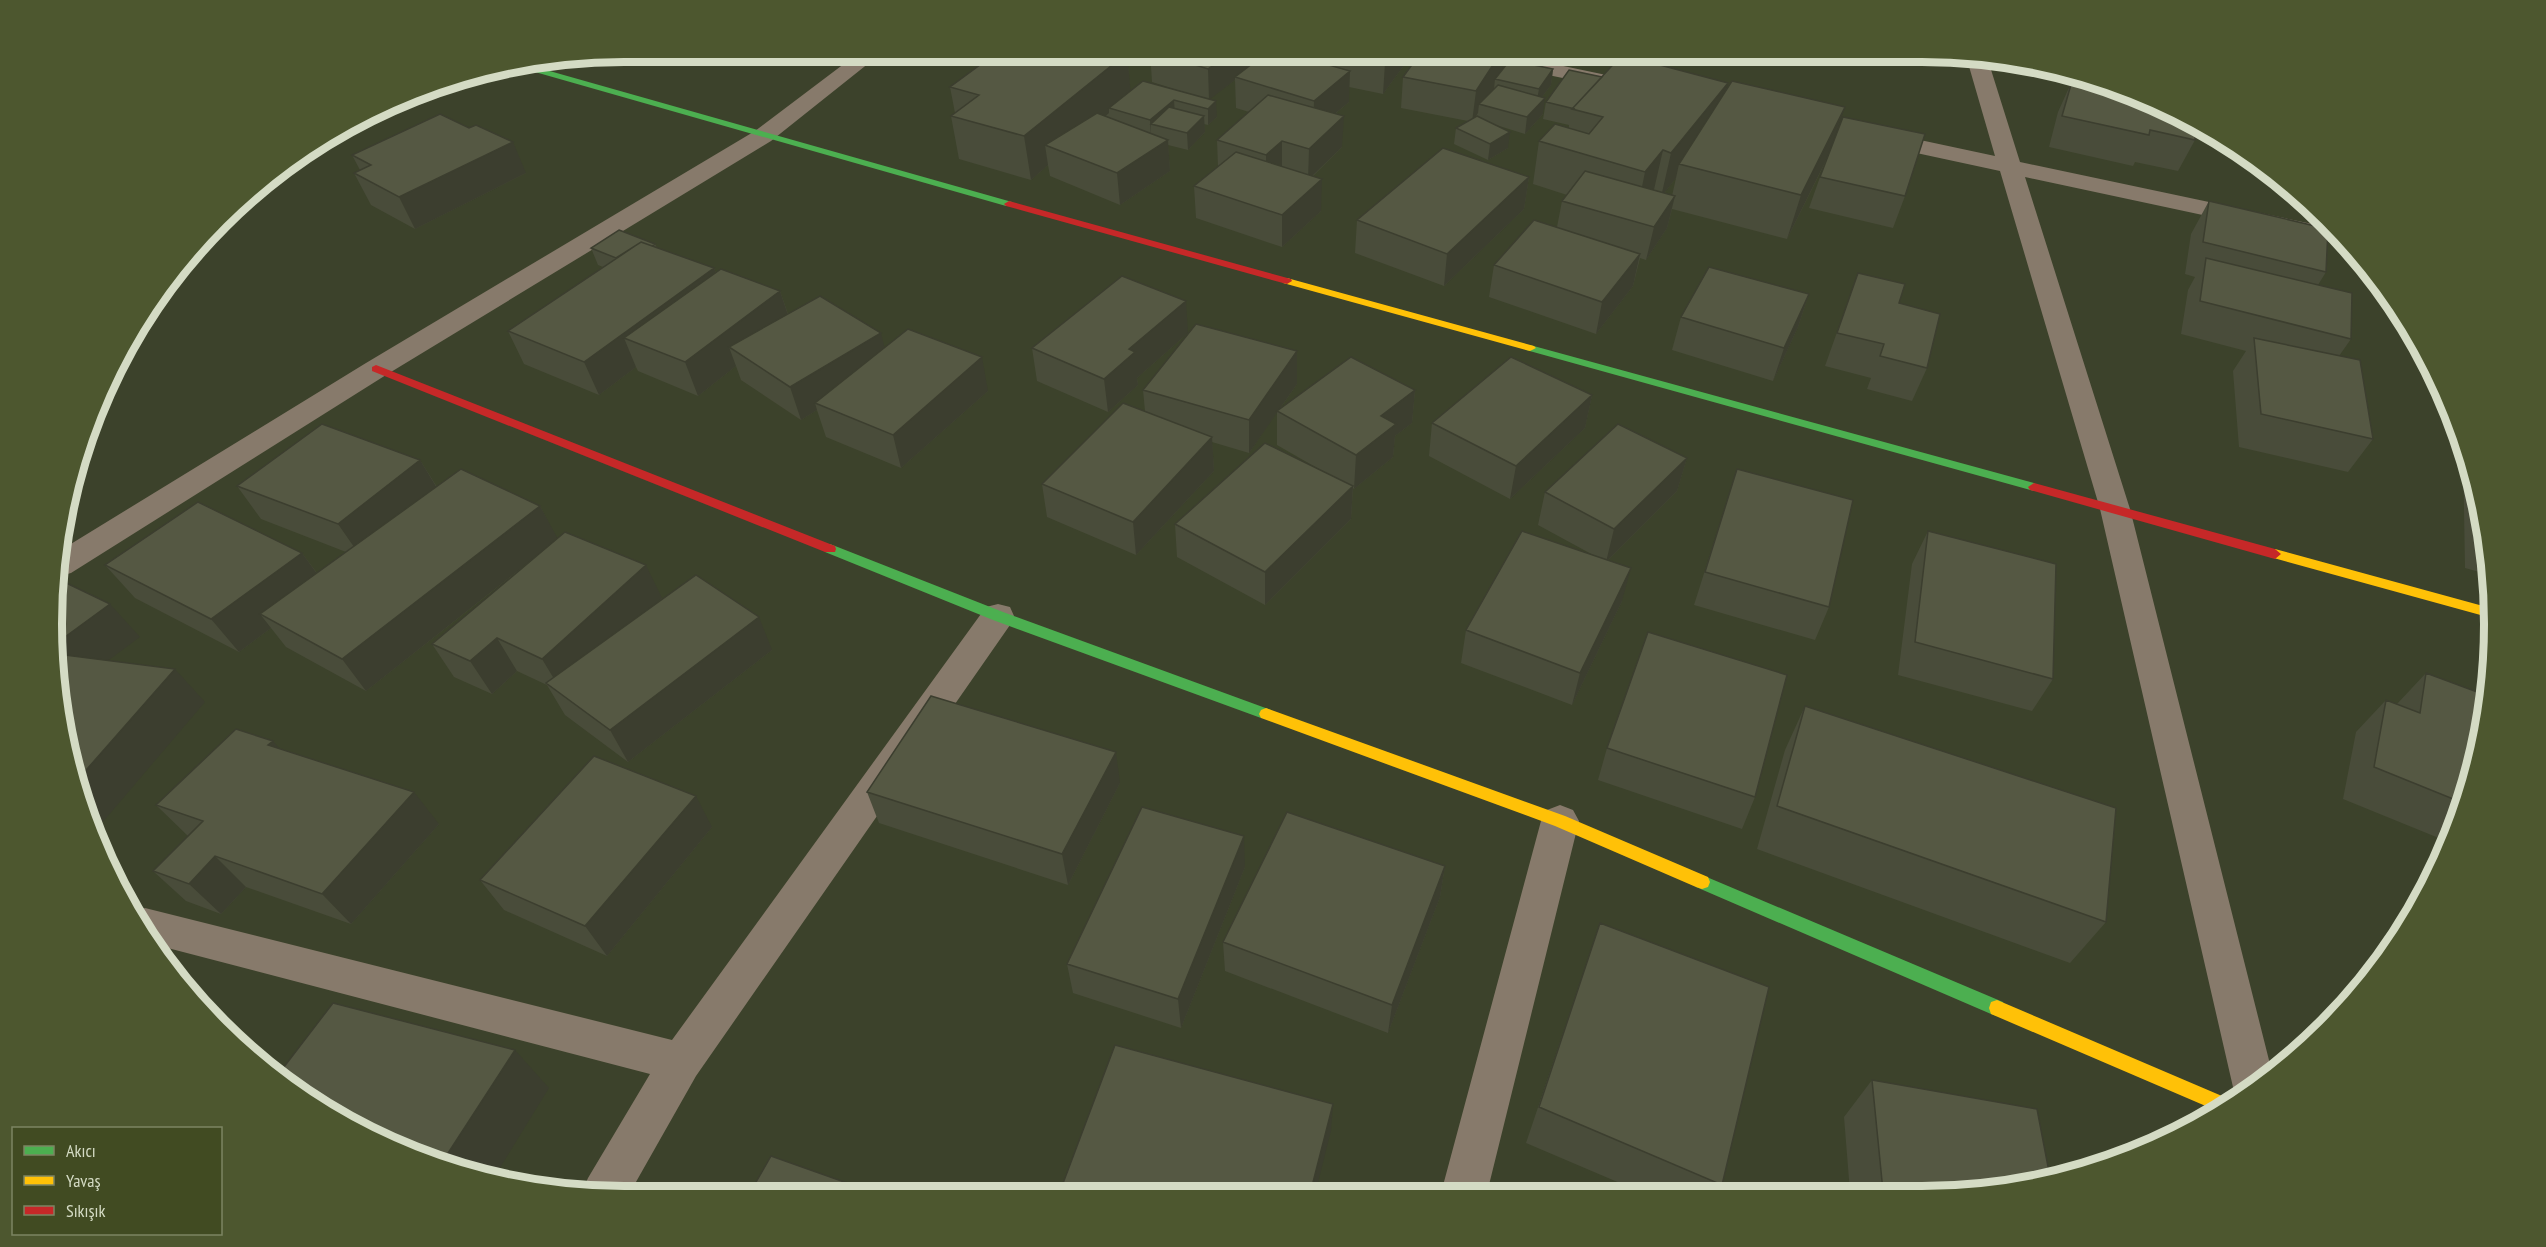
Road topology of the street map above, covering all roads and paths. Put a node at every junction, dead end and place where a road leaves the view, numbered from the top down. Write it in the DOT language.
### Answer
graph roads {
  1 [pos="860,62"];
  2 [pos="1514,62"];
  3 [pos="1979,65"];
  4 [pos="532,69"];
  5 [pos="1636,87"];
  6 [pos="1858,134"];
  7 [pos="763,136"];
  8 [pos="2011,165"];
  9 [pos="2328,235"];
  10 [pos="376,369"];
  11 [pos="2115,509"];
  12 [pos="65,562"];
  13 [pos="2484,611"];
  14 [pos="998,616"];
  15 [pos="1560,821"];
  16 [pos="151,928"];
  17 [pos="681,1062"];
  18 [pos="2252,1079"];
  19 [pos="2216,1102"];
  20 [pos="609,1185"];
  21 [pos="1466,1186"];
  1 -- 7 [label="street"];
  2 -- 5 [label="street"];
  3 -- 8 [label="street"];
  4 -- 7 [label="street"];
  6 -- 8 [label="street"];
  7 -- 10 [label="street"];
  7 -- 11 [label="street"];
  8 -- 9 [label="street"];
  8 -- 11 [label="street"];
  10 -- 12 [label="street"];
  10 -- 14 [label="street"];
  11 -- 13 [label="street"];
  11 -- 18 [label="street"];
  14 -- 15 [label="street"];
  14 -- 17 [label="street"];
  15 -- 19 [label="street"];
  15 -- 21 [label="street"];
  16 -- 17 [label="street"];
  17 -- 20 [label="street"];
}
